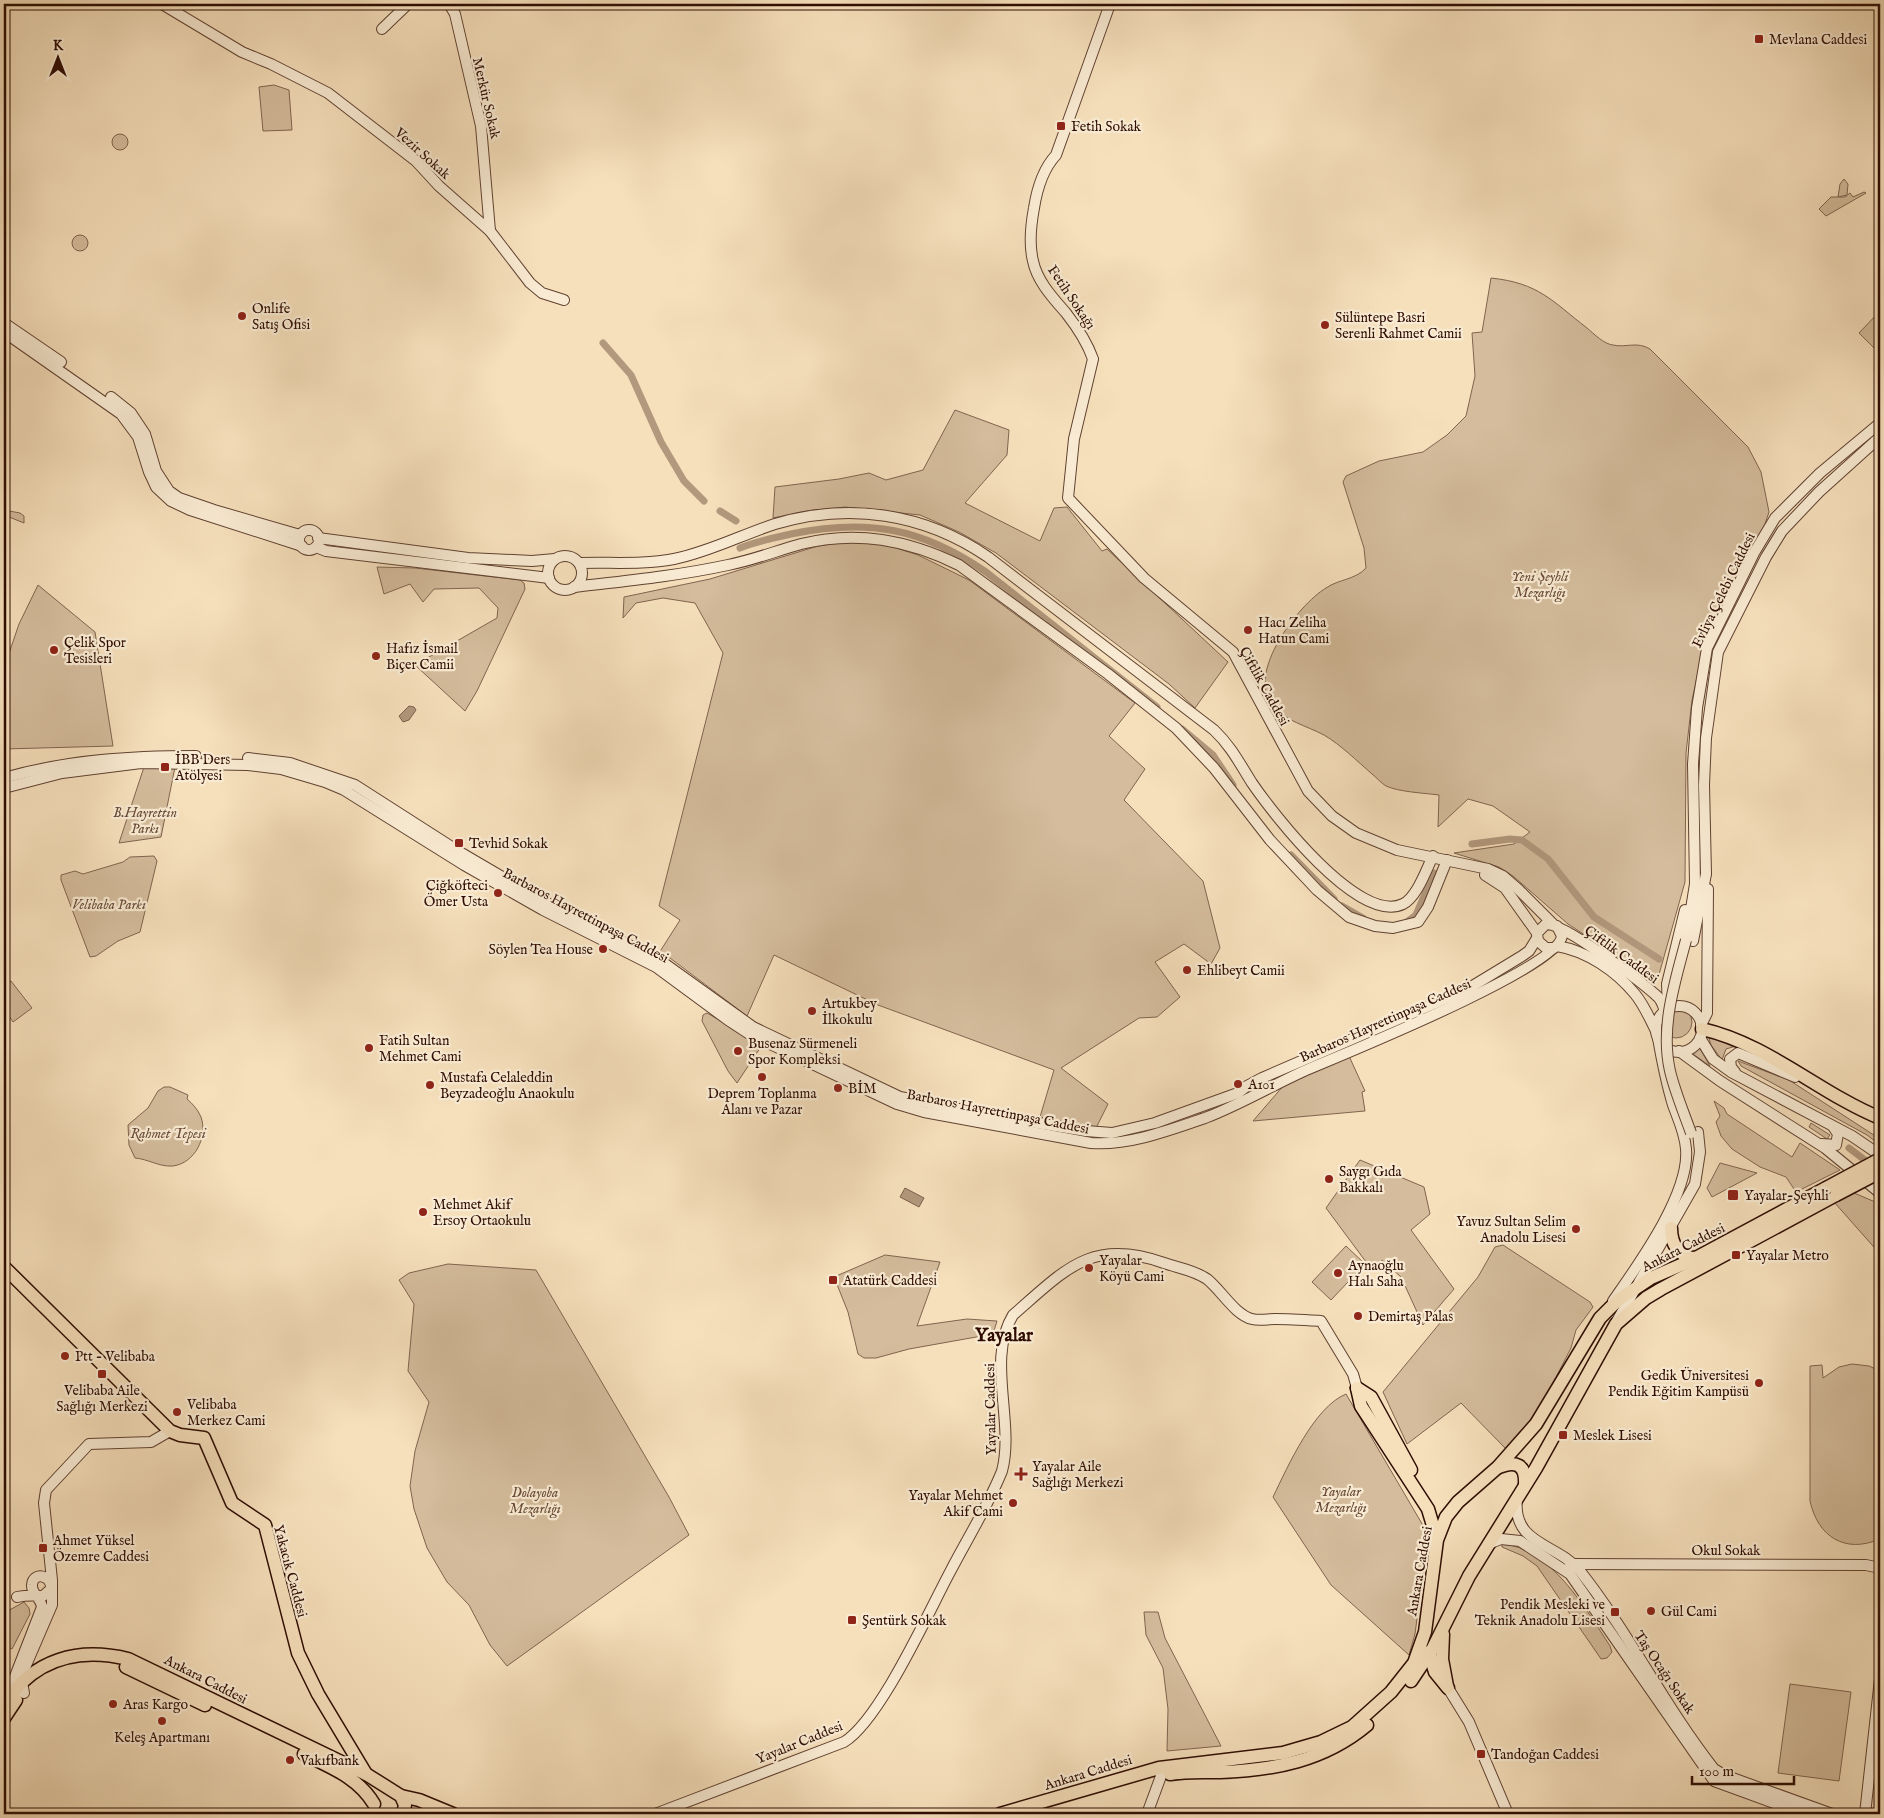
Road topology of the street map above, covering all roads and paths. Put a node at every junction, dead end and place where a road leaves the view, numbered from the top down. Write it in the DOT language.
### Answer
graph roads {
  1 [pos="162,4"];
  2 [pos="408,4"];
  3 [pos="449,4"];
  4 [pos="1110,4"];
  5 [pos="382,29"];
  6 [pos="490,231"];
  7 [pos="564,300"];
  8 [pos="4,323"];
  9 [pos="4,332"];
  10 [pos="121,409"];
  11 [pos="1880,423"];
  12 [pos="1880,438"];
  13 [pos="144,444"];
  14 [pos="149,472"];
  15 [pos="159,477"];
  16 [pos="1809,484"];
  17 [pos="1819,492"];
  18 [pos="1068,498"];
  19 [pos="192,506"];
  20 [pos="300,535"];
  21 [pos="317,542"];
  22 [pos="302,546"];
  23 [pos="555,559"];
  24 [pos="580,563"];
  25 [pos="549,578"];
  26 [pos="574,587"];
  27 [pos="249,761"];
  28 [pos="4,778"];
  29 [pos="4,788"];
  30 [pos="1433,856"];
  31 [pos="1446,860"];
  32 [pos="1695,873"];
  33 [pos="1706,874"];
  34 [pos="1555,925"];
  35 [pos="1537,935"];
  36 [pos="1689,941"];
  37 [pos="1556,947"];
  38 [pos="1667,1010"];
  39 [pos="1701,1031"];
  40 [pos="1657,1034"];
  41 [pos="1679,1051"];
  42 [pos="1737,1075"];
  43 [pos="1795,1077"];
  44 [pos="1880,1118"];
  45 [pos="1834,1128"];
  46 [pos="1695,1132"];
  47 [pos="1818,1143"];
  48 [pos="1880,1155"];
  49 [pos="1880,1159"];
  50 [pos="1880,1172"];
  51 [pos="1831,1192"];
  52 [pos="1880,1192"];
  53 [pos="1671,1228"];
  54 [pos="1696,1258"];
  55 [pos="4,1267"];
  56 [pos="1629,1288"];
  57 [pos="1616,1324"];
  58 [pos="1357,1388"];
  59 [pos="170,1431"];
  60 [pos="1498,1467"];
  61 [pos="1525,1484"];
  62 [pos="1517,1498"];
  63 [pos="1451,1509"];
  64 [pos="1437,1540"];
  65 [pos="1487,1545"];
  66 [pos="48,1546"];
  67 [pos="1567,1566"];
  68 [pos="1880,1568"];
  69 [pos="33,1581"];
  70 [pos="51,1586"];
  71 [pos="1428,1594"];
  72 [pos="37,1595"];
  73 [pos="1452,1610"];
  74 [pos="1443,1630"];
  75 [pos="1425,1632"];
  76 [pos="1430,1654"];
  77 [pos="1420,1670"];
  78 [pos="1435,1672"];
  79 [pos="1880,1679"];
  80 [pos="1448,1688"];
  81 [pos="21,1689"];
  82 [pos="4,1704"];
  83 [pos="4,1718"];
  84 [pos="347,1745"];
  85 [pos="338,1760"];
  86 [pos="1160,1772"];
  87 [pos="366,1774"];
  88 [pos="398,1794"];
  89 [pos="1787,1803"];
  90 [pos="374,1810"];
  91 [pos="402,1814"];
  92 [pos="453,1814"];
  93 [pos="655,1814"];
  94 [pos="1000,1814"];
  95 [pos="1023,1814"];
  96 [pos="1147,1814"];
  97 [pos="1508,1814"];
  98 [pos="1804,1814"];
  99 [pos="1832,1814"];
  100 [pos="1865,1814"];
  1 -- 6 [label="street, Vezir Sokak"];
  2 -- 5 [label="street"];
  3 -- 6 [label="street, Merkür Sokak"];
  4 -- 18 [label="street, Fetih Sokağı"];
  6 -- 7 [label="street, Vezir Sokak"];
  8 -- 10 [label="street"];
  9 -- 10 [label="street"];
  10 -- 13 [label="street"];
  11 -- 16 [label="street, Evliya Çelebi Caddesi"];
  12 -- 17 [label="street, Evliya Çelebi Caddesi"];
  13 -- 14 [label="street"];
  13 -- 15 [label="street"];
  14 -- 15 [label="street"];
  14 -- 19 [label="street"];
  15 -- 19 [label="street"];
  16 -- 17 [label="street"];
  16 -- 32 [label="street, Evliya Çelebi Caddesi"];
  17 -- 33 [label="street, Evliya Çelebi Caddesi"];
  18 -- 30 [label="street, Çiftlik Caddesi"];
  19 -- 20 [label="street"];
  19 -- 22 [label="street"];
  20 -- 21 [label="street"];
  20 -- 22 [label="street"];
  21 -- 22 [label="street"];
  21 -- 23 [label="street"];
  21 -- 25 [label="street"];
  23 -- 24 [label="street"];
  23 -- 25 [label="street"];
  24 -- 26 [label="street"];
  24 -- 30 [label="street"];
  25 -- 26 [label="street"];
  26 -- 31 [label="street"];
  27 -- 28 [label="street, Barbaros Hayrettinpaşa Caddesi"];
  27 -- 29 [label="street, Barbaros Hayrettinpaşa Caddesi"];
  27 -- 35 [label="street, Barbaros Hayrettinpaşa Caddesi"];
  27 -- 37 [label="street, Barbaros Hayrettinpaşa Caddesi"];
  30 -- 31 [label="street, Çiftlik Caddesi"];
  31 -- 34 [label="street, Çiftlik Caddesi"];
  31 -- 35 [label="street, Çiftlik Caddesi"];
  32 -- 36 [label="street, Evliya Çelebi Caddesi"];
  32 -- 38 [label="street, Evliya Çelebi Caddesi"];
  33 -- 36 [label="street, Evliya Çelebi Caddesi"];
  33 -- 39 [label="street, Evliya Çelebi Caddesi"];
  34 -- 35 [label="street"];
  34 -- 37 [label="street"];
  34 -- 38 [label="street, Çiftlik Caddesi"];
  35 -- 37 [label="street"];
  36 -- 46 [label="street, Evliya Çelebi Caddesi"];
  37 -- 40 [label="street, Çiftlik Caddesi"];
  38 -- 39 [label="street"];
  38 -- 40 [label="street"];
  39 -- 41 [label="street"];
  39 -- 42 [label="street"];
  39 -- 44 [label="main road"];
  40 -- 41 [label="street"];
  40 -- 56 [label="street"];
  41 -- 47 [label="street"];
  42 -- 43 [label="street"];
  42 -- 45 [label="street"];
  45 -- 47 [label="street"];
  45 -- 48 [label="street"];
  46 -- 53 [label="street"];
  46 -- 56 [label="street"];
  47 -- 52 [label="street"];
  49 -- 51 [label="main road, Ankara Caddesi, bridge"];
  50 -- 51 [label="main road, Ankara Caddesi, bridge"];
  51 -- 54 [label="main road, Ankara Caddesi"];
  51 -- 57 [label="main road, Ankara Caddesi"];
  53 -- 54 [label="main road"];
  53 -- 56 [label="street"];
  54 -- 56 [label="main road, Ankara Caddesi"];
  55 -- 59 [label="main road"];
  56 -- 57 [label="street"];
  56 -- 60 [label="main road, Ankara Caddesi"];
  57 -- 61 [label="main road, Ankara Caddesi"];
  58 -- 63 [label="main road"];
  58 -- 64 [label="main road"];
  58 -- 93 [label="street, Yayalar Caddesi"];
  59 -- 66 [label="street"];
  59 -- 84 [label="main road, Yakacık Caddesi"];
  60 -- 61 [label="main road"];
  60 -- 63 [label="main road, Ankara Caddesi"];
  61 -- 62 [label="main road, Ankara Caddesi"];
  62 -- 65 [label="main road, Ankara Caddesi"];
  62 -- 67 [label="street"];
  63 -- 64 [label="main road, Ankara Caddesi"];
  64 -- 71 [label="main road, Ankara Caddesi"];
  65 -- 67 [label="street"];
  65 -- 73 [label="main road, Ankara Caddesi"];
  66 -- 69 [label="street"];
  66 -- 70 [label="street"];
  67 -- 68 [label="street, Okul Sokak"];
  67 -- 89 [label="street"];
  69 -- 70 [label="street"];
  69 -- 72 [label="street"];
  69 -- 72 [label="street"];
  70 -- 72 [label="street"];
  70 -- 81 [label="street"];
  71 -- 73 [label="main road"];
  71 -- 75 [label="main road, Ankara Caddesi"];
  72 -- 81 [label="street"];
  73 -- 74 [label="main road, Ankara Caddesi"];
  74 -- 76 [label="main road, Ankara Caddesi"];
  74 -- 80 [label="main road"];
  75 -- 76 [label="main road"];
  75 -- 86 [label="main road, Ankara Caddesi"];
  76 -- 77 [label="main road, Ankara Caddesi"];
  76 -- 78 [label="main road"];
  77 -- 78 [label="main road"];
  77 -- 86 [label="main road, Ankara Caddesi"];
  78 -- 80 [label="main road"];
  79 -- 100 [label="street"];
  80 -- 97 [label="street"];
  81 -- 82 [label="main road, Ankara Caddesi"];
  81 -- 83 [label="main road, Ankara Caddesi"];
  81 -- 85 [label="main road, Ankara Caddesi"];
  81 -- 90 [label="main road, Ankara Caddesi"];
  84 -- 85 [label="main road"];
  84 -- 87 [label="main road, Yakacık Caddesi"];
  85 -- 87 [label="main road, Ankara Caddesi"];
  86 -- 94 [label="main road, Ankara Caddesi"];
  86 -- 95 [label="main road, Ankara Caddesi"];
  86 -- 96 [label="street"];
  87 -- 88 [label="main road, Ankara Caddesi"];
  88 -- 90 [label="main road"];
  88 -- 91 [label="main road"];
  88 -- 92 [label="main road, Ankara Caddesi"];
  89 -- 98 [label="street"];
  89 -- 99 [label="street"];
}
